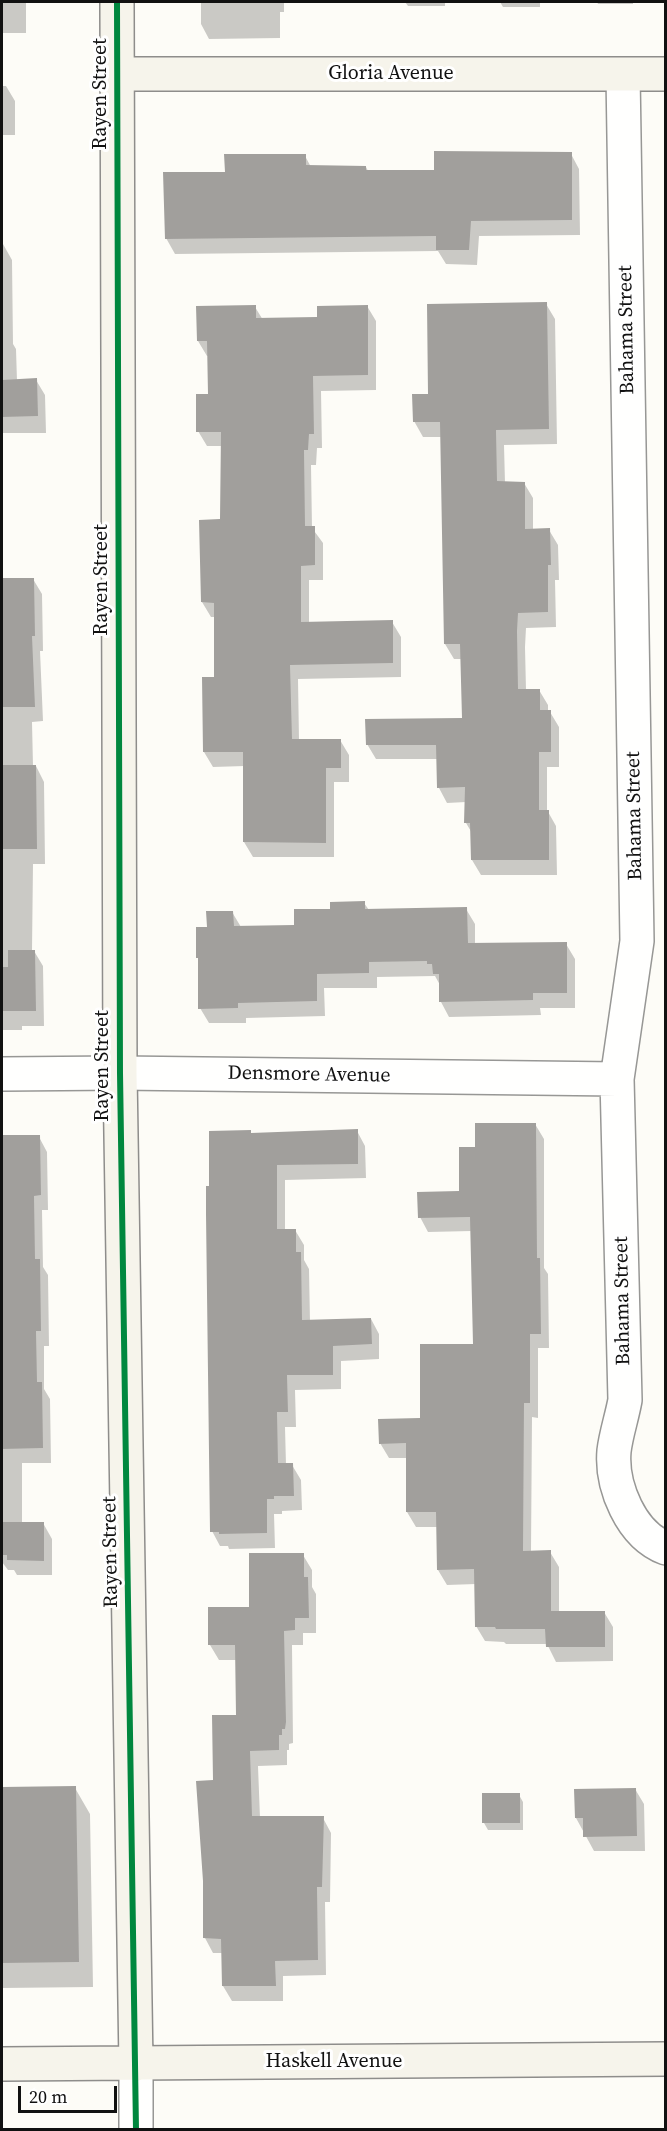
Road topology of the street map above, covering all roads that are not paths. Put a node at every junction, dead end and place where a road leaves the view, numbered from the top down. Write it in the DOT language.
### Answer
graph roads {
  1 [pos="117,2"];
  2 [pos="117,74"];
  3 [pos="666,74"];
  4 [pos="623,75"];
  5 [pos="120,1073"];
  6 [pos="2,1074"];
  7 [pos="617,1078"];
  8 [pos="660,1546"];
  9 [pos="666,2059"];
  10 [pos="2,2064"];
  11 [pos="136,2064"];
  12 [pos="136,2130"];
  1 -- 2 [label="street, Rayen Street"];
  2 -- 4 [label="street, Gloria Avenue"];
  2 -- 5 [label="street, Rayen Street"];
  3 -- 4 [label="street, Gloria Avenue"];
  4 -- 7 [label="street, Bahama Street"];
  5 -- 6 [label="street, Densmore Avenue"];
  5 -- 7 [label="street, Densmore Avenue"];
  5 -- 11 [label="street, Rayen Street"];
  7 -- 8 [label="street, Bahama Street"];
  9 -- 11 [label="street, Haskell Avenue"];
  10 -- 11 [label="street, Haskell Avenue"];
  11 -- 12 [label="street, Rayen Street"];
}
